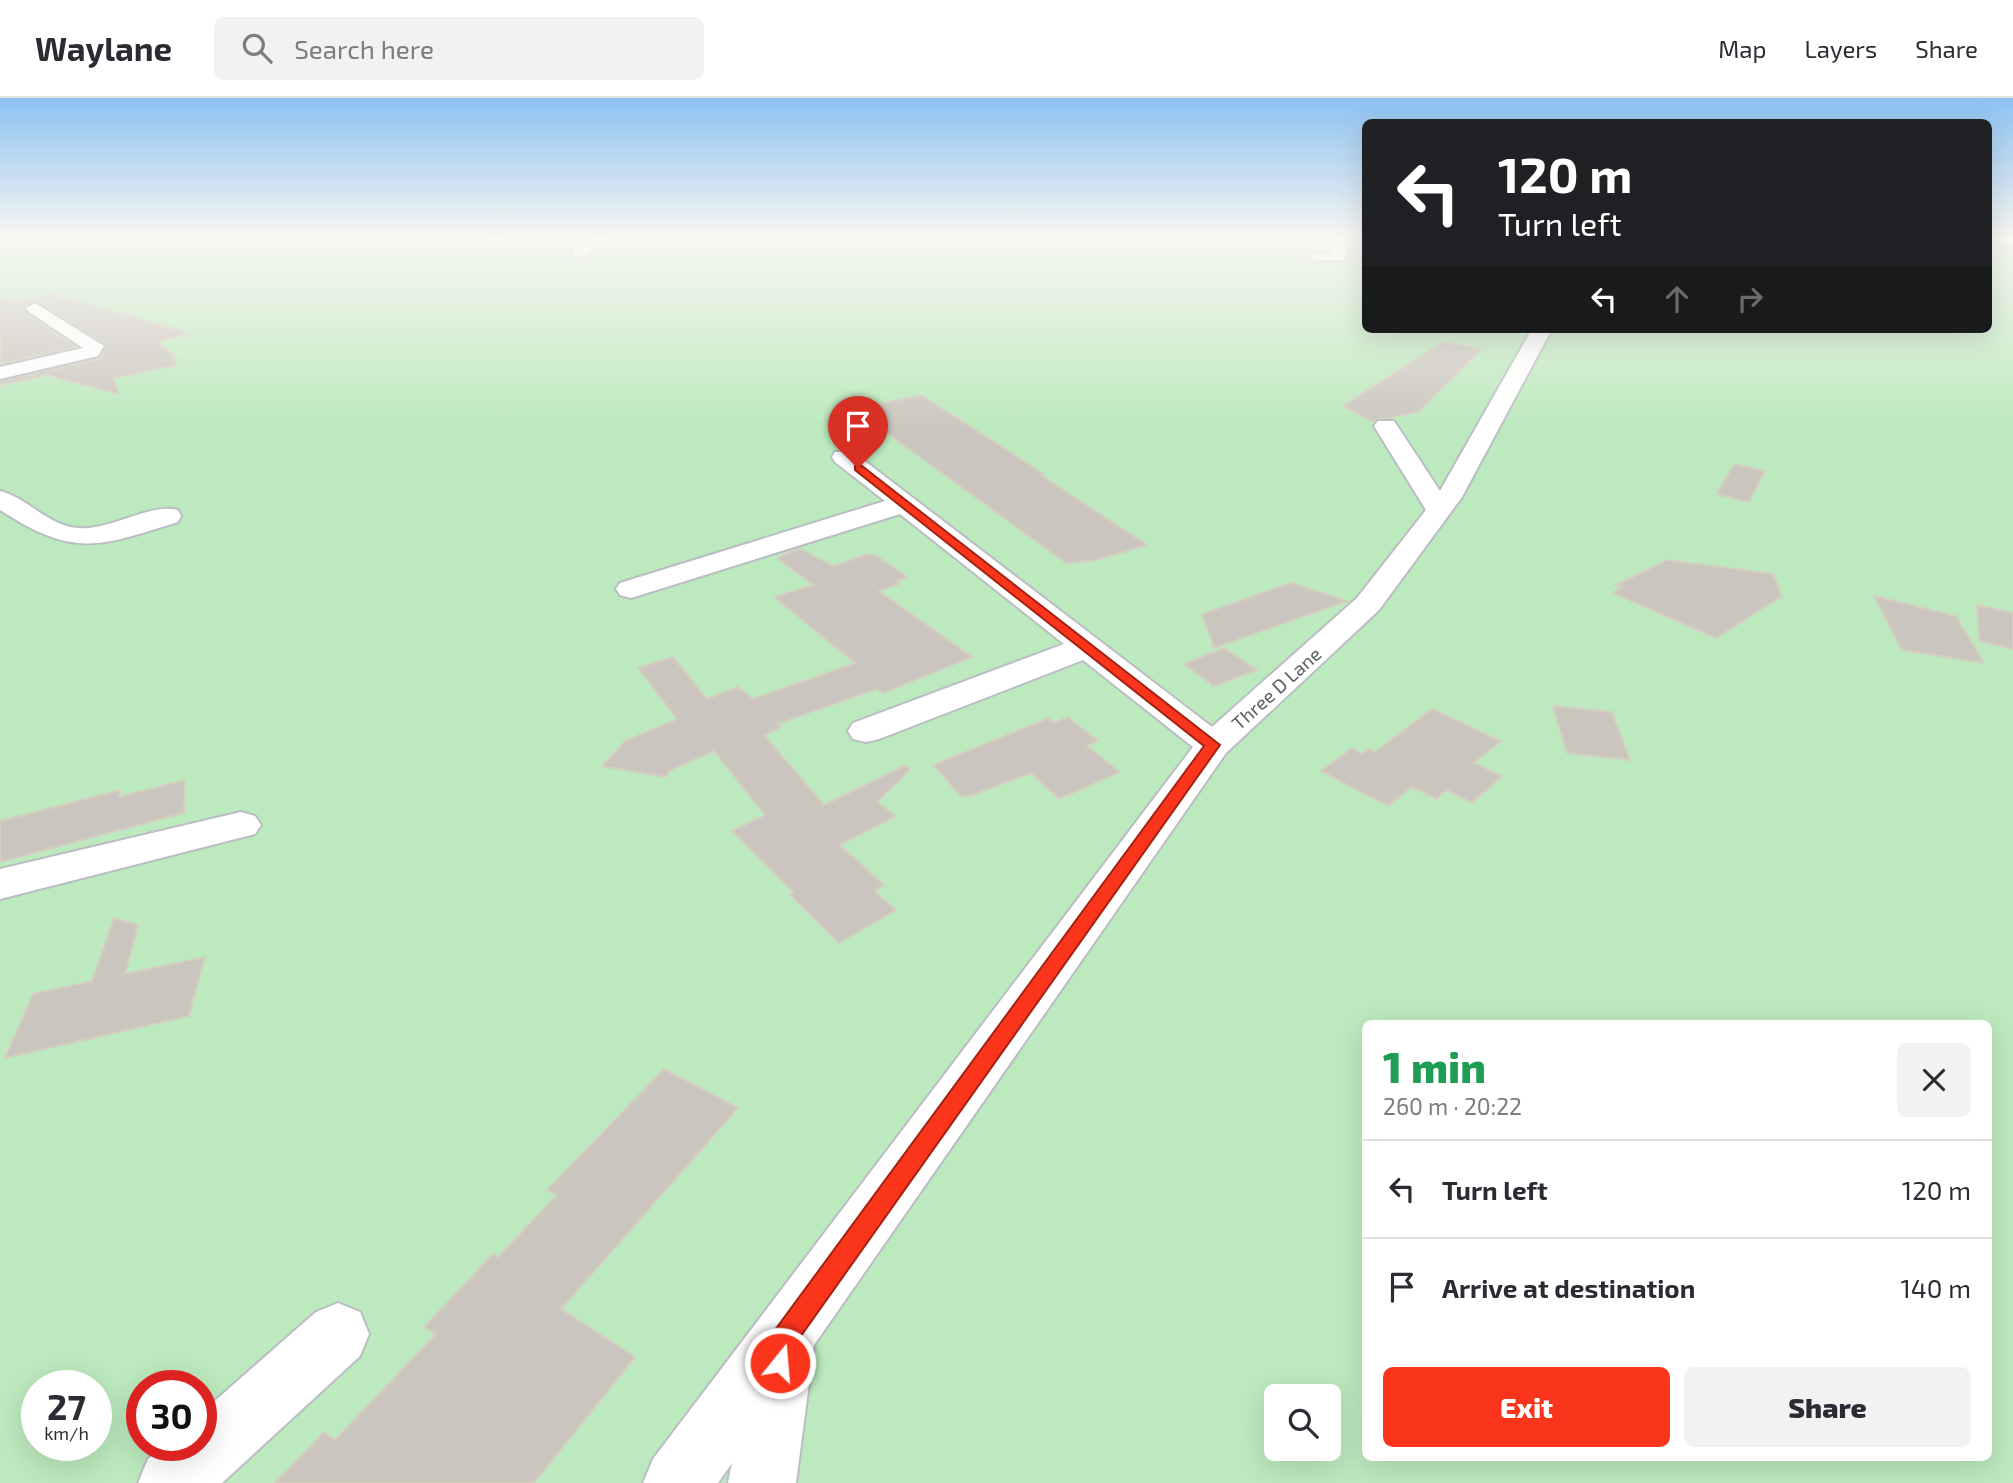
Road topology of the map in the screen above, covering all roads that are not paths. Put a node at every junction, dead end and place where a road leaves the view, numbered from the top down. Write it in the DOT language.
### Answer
graph roads {
  1 [pos="35,308"];
  2 [pos="1540,333"];
  3 [pos="0,373"];
  4 [pos="1386,426"];
  5 [pos="844,457"];
  6 [pos="0,499"];
  7 [pos="904,504"];
  8 [pos="1439,510"];
  9 [pos="168,516"];
  10 [pos="631,589"];
  11 [pos="1087,647"];
  12 [pos="866,731"];
  13 [pos="1213,745"];
  14 [pos="241,825"];
  15 [pos="0,884"];
  16 [pos="338,1334"];
  17 [pos="784,1339"];
  18 [pos="172,1483"];
  19 [pos="677,1483"];
  20 [pos="762,1483"];
  1 -- 3 [label="street"];
  2 -- 8 [label="street, Three D Lane"];
  4 -- 8 [label="street"];
  5 -- 7 [label="street"];
  6 -- 9 [label="street"];
  7 -- 10 [label="street"];
  7 -- 11 [label="street"];
  8 -- 13 [label="street, Three D Lane"];
  11 -- 12 [label="street"];
  11 -- 13 [label="street"];
  13 -- 17 [label="street, Three D Lane"];
  14 -- 15 [label="street"];
  16 -- 18 [label="street"];
  17 -- 19 [label="street, Three D Lane"];
  17 -- 20 [label="street"];
}
